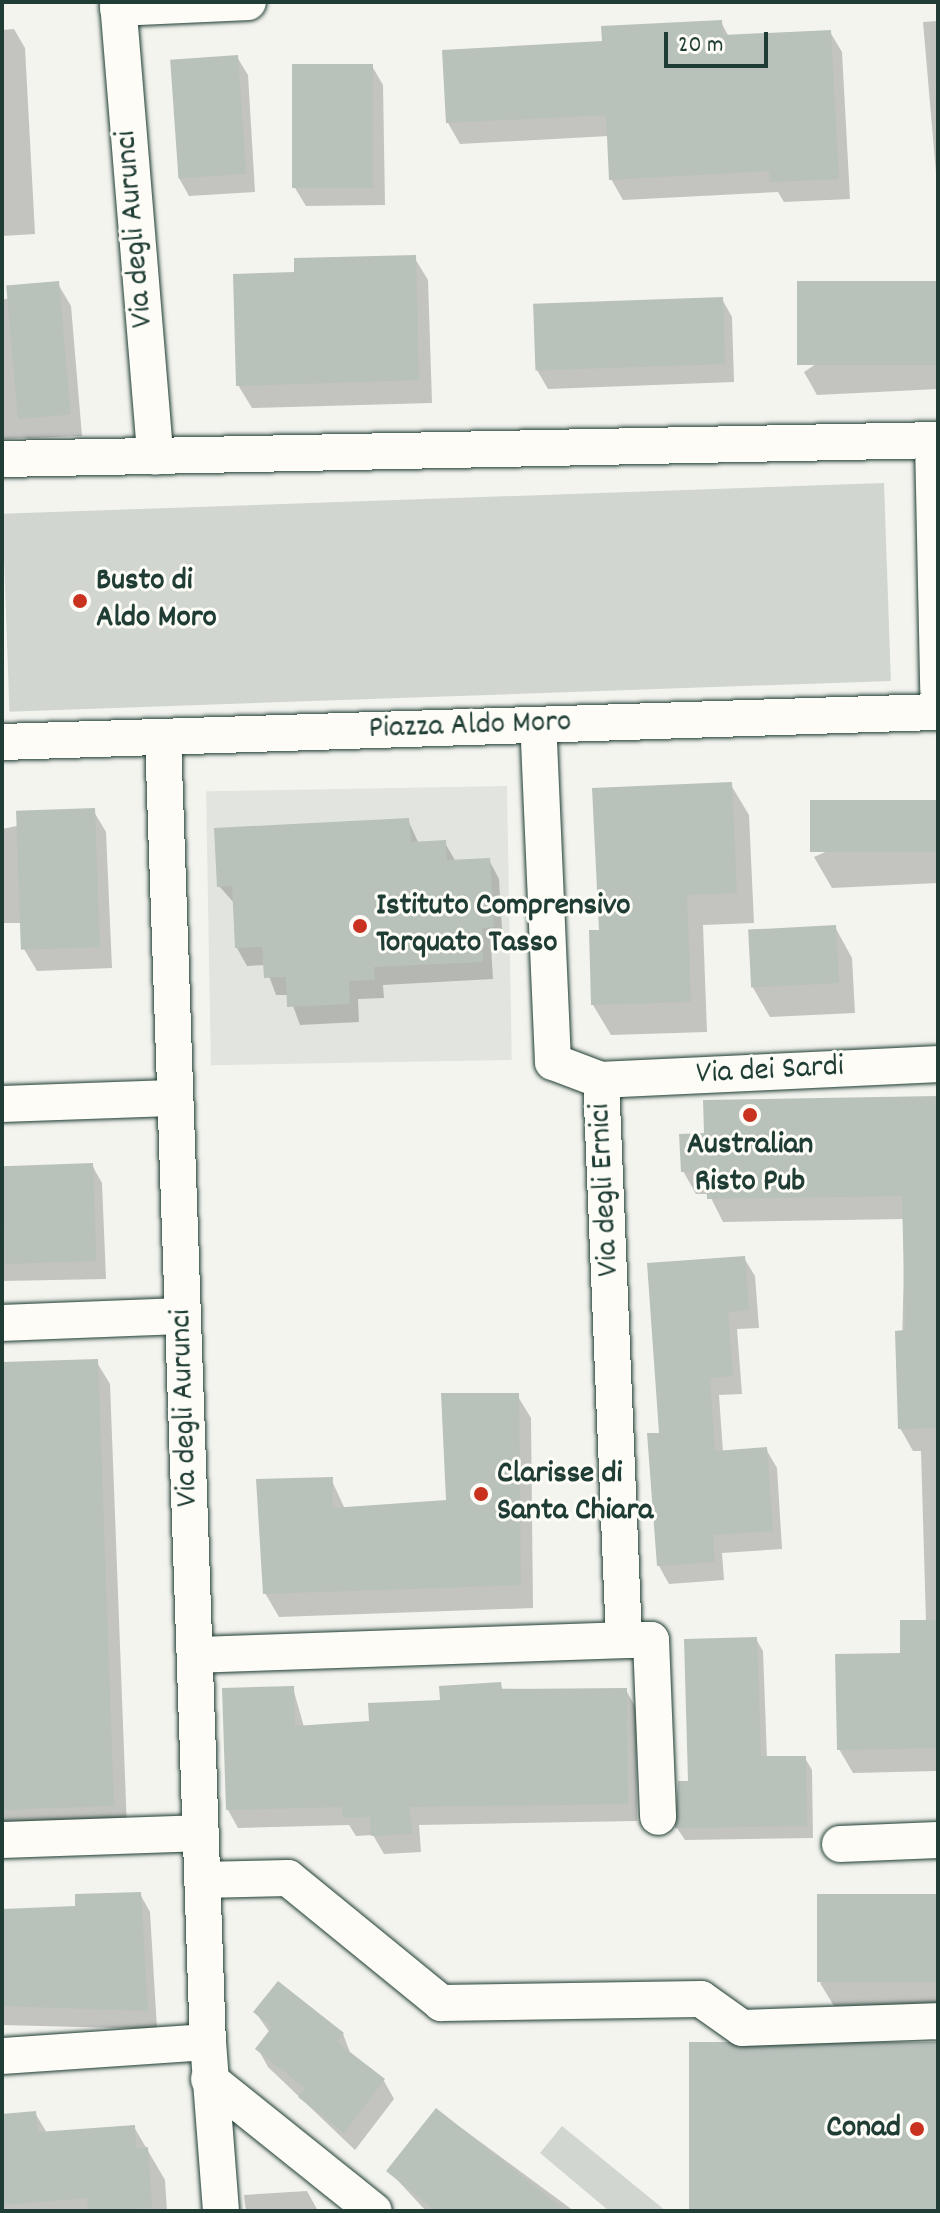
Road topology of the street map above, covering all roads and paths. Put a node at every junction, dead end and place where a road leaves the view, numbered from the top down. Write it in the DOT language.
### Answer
graph roads {
  1 [pos="248,2"];
  2 [pos="118,5"];
  3 [pos="936,440"];
  4 [pos="155,456"];
  5 [pos="2,459"];
  6 [pos="938,689"];
  7 [pos="938,712"];
  8 [pos="538,725"];
  9 [pos="163,737"];
  10 [pos="2,742"];
  11 [pos="938,1064"];
  12 [pos="601,1080"];
  13 [pos="175,1098"];
  14 [pos="2,1104"];
  15 [pos="183,1316"];
  16 [pos="2,1323"];
  17 [pos="624,1640"];
  18 [pos="195,1655"];
  19 [pos="658,1817"];
  20 [pos="201,1833"];
  21 [pos="2,1840"];
  22 [pos="938,1840"];
  23 [pos="840,1844"];
  24 [pos="202,1880"];
  25 [pos="938,2021"];
  26 [pos="208,2042"];
  27 [pos="2,2056"];
  28 [pos="209,2079"];
  29 [pos="221,2211"];
  30 [pos="374,2211"];
  1 -- 2 [label="street"];
  2 -- 4 [label="street, Via degli Aurunci"];
  3 -- 4 [label="street"];
  3 -- 6 [label="street"];
  4 -- 5 [label="street"];
  7 -- 8 [label="street, Piazza Aldo Moro"];
  8 -- 9 [label="street, Piazza Aldo Moro"];
  8 -- 12 [label="street, Via degli Ernici"];
  9 -- 10 [label="street, Piazza Aldo Moro"];
  9 -- 13 [label="street, Via degli Aurunci"];
  11 -- 12 [label="street, Via dei Sardi"];
  12 -- 17 [label="street, Via degli Ernici"];
  13 -- 14 [label="street"];
  13 -- 15 [label="street, Via degli Aurunci"];
  15 -- 16 [label="street"];
  15 -- 18 [label="street, Via degli Aurunci"];
  17 -- 18 [label="street"];
  17 -- 19 [label="street"];
  18 -- 20 [label="street, Via degli Aurunci"];
  20 -- 21 [label="street"];
  20 -- 24 [label="street, Via degli Aurunci"];
  22 -- 23 [label="street"];
  24 -- 25 [label="street"];
  24 -- 26 [label="street, Via degli Aurunci"];
  26 -- 27 [label="street"];
  26 -- 28 [label="street, Via degli Aurunci"];
  28 -- 29 [label="street, Via degli Aurunci"];
  28 -- 30 [label="street"];
}
